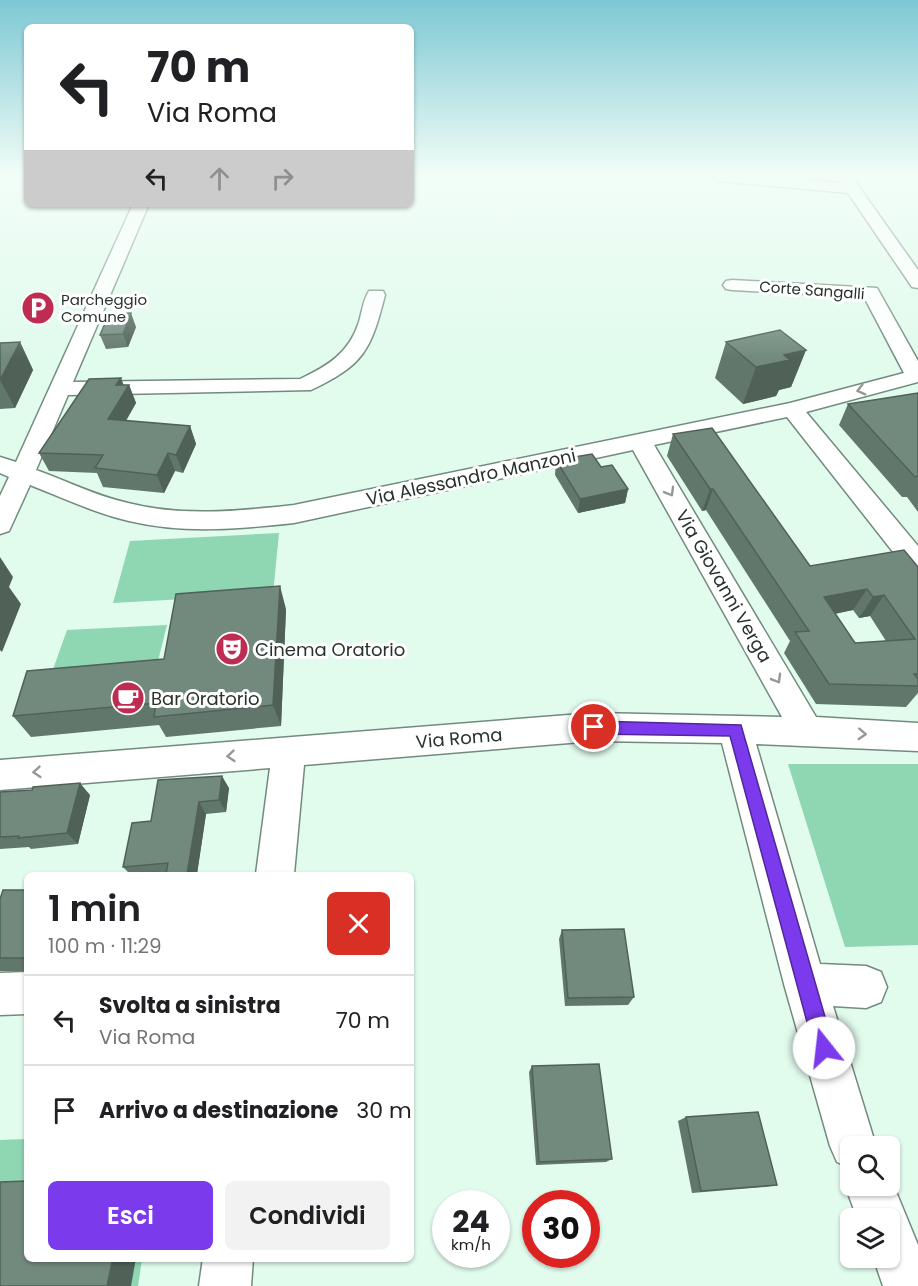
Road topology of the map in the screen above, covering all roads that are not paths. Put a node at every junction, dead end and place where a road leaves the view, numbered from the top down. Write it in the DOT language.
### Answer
graph roads {
  1 [pos="127,237"];
  2 [pos="886,237"];
  3 [pos="918,282"];
  4 [pos="732,285"];
  5 [pos="376,295"];
  6 [pos="917,376"];
  7 [pos="890,382"];
  8 [pos="60,389"];
  9 [pos="911,400"];
  10 [pos="792,409"];
  11 [pos="640,441"];
  12 [pos="12,469"];
  13 [pos="0,525"];
  14 [pos="918,564"];
  15 [pos="735,729"];
  16 [pos="807,730"];
  17 [pos="918,737"];
  18 [pos="290,751"];
  19 [pos="0,775"];
  20 [pos="274,872"];
  21 [pos="805,984"];
  22 [pos="866,987"];
  23 [pos="24,993"];
  24 [pos="0,994"];
  25 [pos="850,1136"];
  26 [pos="228,1262"];
  27 [pos="900,1263"];
  28 [pos="225,1286"];
  29 [pos="909,1286"];
  1 -- 8 [label="street"];
  2 -- 3 [label="street"];
  4 -- 6 [label="street, Corte Sangalli"];
  5 -- 8 [label="street"];
  6 -- 7 [label="street, Via Alessandro Manzoni"];
  7 -- 9 [label="street"];
  7 -- 10 [label="street, Via Alessandro Manzoni, one-way"];
  8 -- 12 [label="street"];
  10 -- 11 [label="street, Via Alessandro Manzoni"];
  10 -- 14 [label="street"];
  11 -- 12 [label="street, Via Alessandro Manzoni"];
  11 -- 16 [label="street, Via Giovanni Verga, one-way"];
  12 -- 13 [label="street"];
  15 -- 16 [label="street, Via Roma"];
  15 -- 18 [label="street, Via Roma"];
  15 -- 21 [label="street"];
  16 -- 17 [label="street, Via Roma, one-way"];
  18 -- 19 [label="street, Via Roma, one-way"];
  18 -- 20 [label="street"];
  21 -- 22 [label="street"];
  21 -- 25 [label="street"];
  23 -- 24 [label="street"];
  26 -- 28 [label="street"];
  27 -- 29 [label="street"];
}
